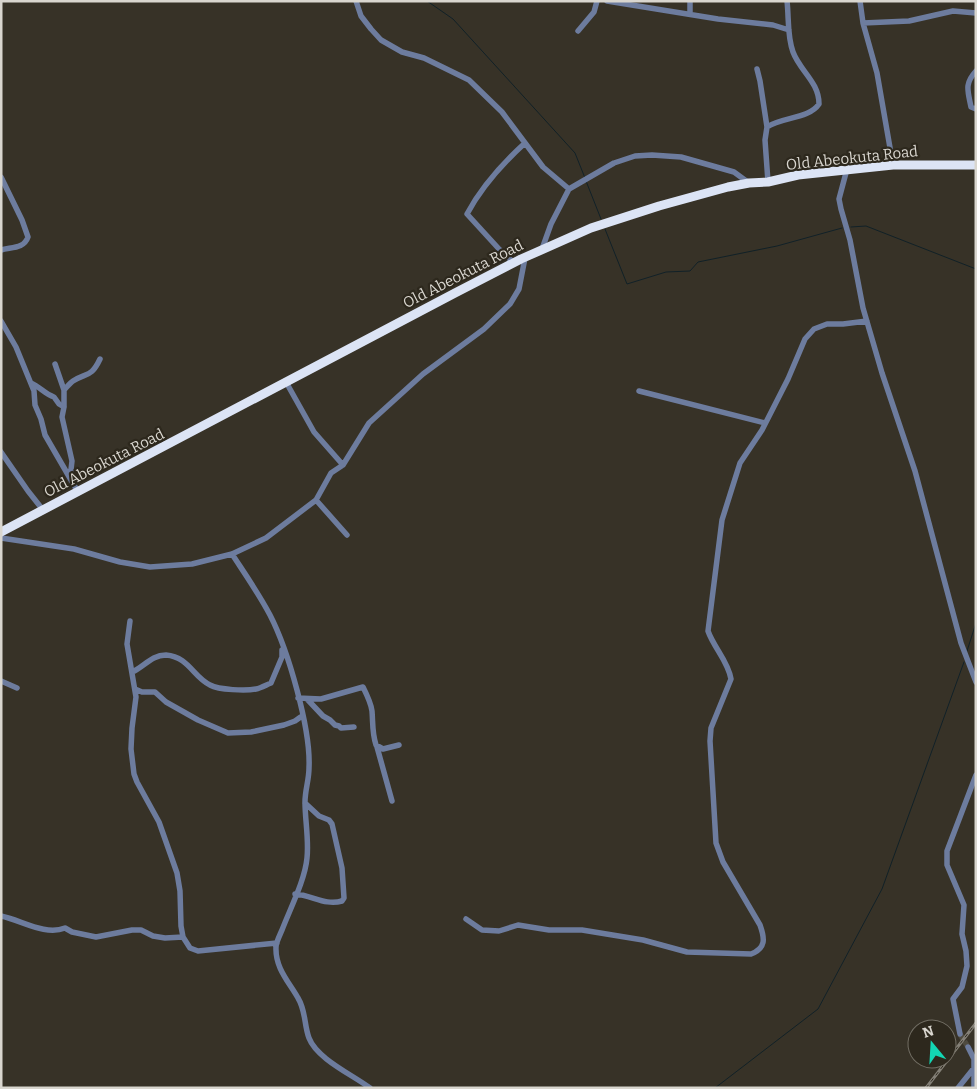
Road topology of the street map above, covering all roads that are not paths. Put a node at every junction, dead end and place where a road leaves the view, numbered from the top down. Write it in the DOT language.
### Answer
graph roads {
  1 [pos="356,1"];
  2 [pos="598,1"];
  3 [pos="607,1"];
  4 [pos="690,1"];
  5 [pos="787,1"];
  6 [pos="860,1"];
  7 [pos="976,12"];
  8 [pos="690,14"];
  9 [pos="863,23"];
  10 [pos="789,30"];
  11 [pos="578,31"];
  12 [pos="757,69"];
  13 [pos="976,71"];
  14 [pos="976,109"];
  15 [pos="768,126"];
  16 [pos="525,143"];
  17 [pos="976,164"];
  18 [pos="892,165"];
  19 [pos="848,169"];
  20 [pos="1,177"];
  21 [pos="750,182"];
  22 [pos="768,182"];
  23 [pos="569,189"];
  24 [pos="1,250"];
  25 [pos="542,250"];
  26 [pos="525,258"];
  27 [pos="514,263"];
  28 [pos="1,321"];
  29 [pos="867,321"];
  30 [pos="100,359"];
  31 [pos="55,364"];
  32 [pos="286,382"];
  33 [pos="31,383"];
  34 [pos="64,390"];
  35 [pos="639,391"];
  36 [pos="64,407"];
  37 [pos="765,423"];
  38 [pos="1,452"];
  39 [pos="343,464"];
  40 [pos="70,478"];
  41 [pos="78,492"];
  42 [pos="316,500"];
  43 [pos="43,510"];
  44 [pos="1,532"];
  45 [pos="347,535"];
  46 [pos="1,538"];
  47 [pos="232,554"];
  48 [pos="130,621"];
  49 [pos="282,645"];
  50 [pos="132,672"];
  51 [pos="1,682"];
  52 [pos="976,682"];
  53 [pos="18,688"];
  54 [pos="135,689"];
  55 [pos="298,698"];
  56 [pos="307,699"];
  57 [pos="302,716"];
  58 [pos="354,727"];
  59 [pos="399,745"];
  60 [pos="377,747"];
  61 [pos="976,775"];
  62 [pos="392,801"];
  63 [pos="305,803"];
  64 [pos="295,894"];
  65 [pos="1,916"];
  66 [pos="466,919"];
  67 [pos="184,937"];
  68 [pos="277,943"];
  69 [pos="960,1034"];
  70 [pos="968,1048"];
  71 [pos="975,1067"];
  72 [pos="370,1088"];
  73 [pos="958,1088"];
  74 [pos="974,1088"];
  1 -- 16 [label="street"];
  2 -- 11 [label="street"];
  3 -- 8 [label="street"];
  4 -- 8 [label="street"];
  5 -- 10 [label="street"];
  6 -- 9 [label="street"];
  7 -- 9 [label="street"];
  8 -- 10 [label="street"];
  9 -- 18 [label="street"];
  10 -- 15 [label="street"];
  12 -- 15 [label="street"];
  13 -- 14 [label="street"];
  15 -- 22 [label="street"];
  16 -- 23 [label="street"];
  16 -- 27 [label="street"];
  17 -- 18 [label="highway, Old Abeokuta Road"];
  18 -- 19 [label="highway, Old Abeokuta Road"];
  19 -- 22 [label="highway, Old Abeokuta Road"];
  19 -- 29 [label="street"];
  20 -- 24 [label="street"];
  21 -- 22 [label="highway, Old Abeokuta Road"];
  21 -- 23 [label="street"];
  21 -- 25 [label="highway, Old Abeokuta Road"];
  23 -- 25 [label="street"];
  25 -- 26 [label="highway, Old Abeokuta Road"];
  26 -- 27 [label="highway, Old Abeokuta Road"];
  26 -- 39 [label="street"];
  27 -- 32 [label="highway, Old Abeokuta Road"];
  28 -- 33 [label="street"];
  29 -- 37 [label="street"];
  29 -- 52 [label="street"];
  30 -- 34 [label="street"];
  31 -- 34 [label="street"];
  32 -- 39 [label="street"];
  32 -- 41 [label="highway, Old Abeokuta Road"];
  33 -- 36 [label="street"];
  33 -- 40 [label="street"];
  34 -- 36 [label="street"];
  35 -- 37 [label="street"];
  36 -- 40 [label="street"];
  37 -- 66 [label="street"];
  38 -- 43 [label="street"];
  39 -- 42 [label="street"];
  40 -- 41 [label="street"];
  41 -- 43 [label="highway, Old Abeokuta Road"];
  42 -- 45 [label="street"];
  42 -- 47 [label="street"];
  43 -- 44 [label="highway, Old Abeokuta Road"];
  46 -- 47 [label="street"];
  47 -- 49 [label="street"];
  48 -- 50 [label="street"];
  49 -- 50 [label="street"];
  49 -- 55 [label="street"];
  50 -- 54 [label="street"];
  51 -- 53 [label="street"];
  54 -- 57 [label="street"];
  54 -- 67 [label="street"];
  55 -- 56 [label="street"];
  55 -- 57 [label="street"];
  56 -- 58 [label="street"];
  56 -- 60 [label="street"];
  57 -- 63 [label="street"];
  59 -- 60 [label="street"];
  60 -- 62 [label="street"];
  61 -- 69 [label="street"];
  63 -- 64 [label="street"];
  63 -- 64 [label="street"];
  64 -- 68 [label="street"];
  65 -- 67 [label="street"];
  67 -- 68 [label="street"];
  68 -- 72 [label="street"];
  70 -- 71 [label="street"];
  71 -- 73 [label="street"];
  71 -- 74 [label="street"];
}
